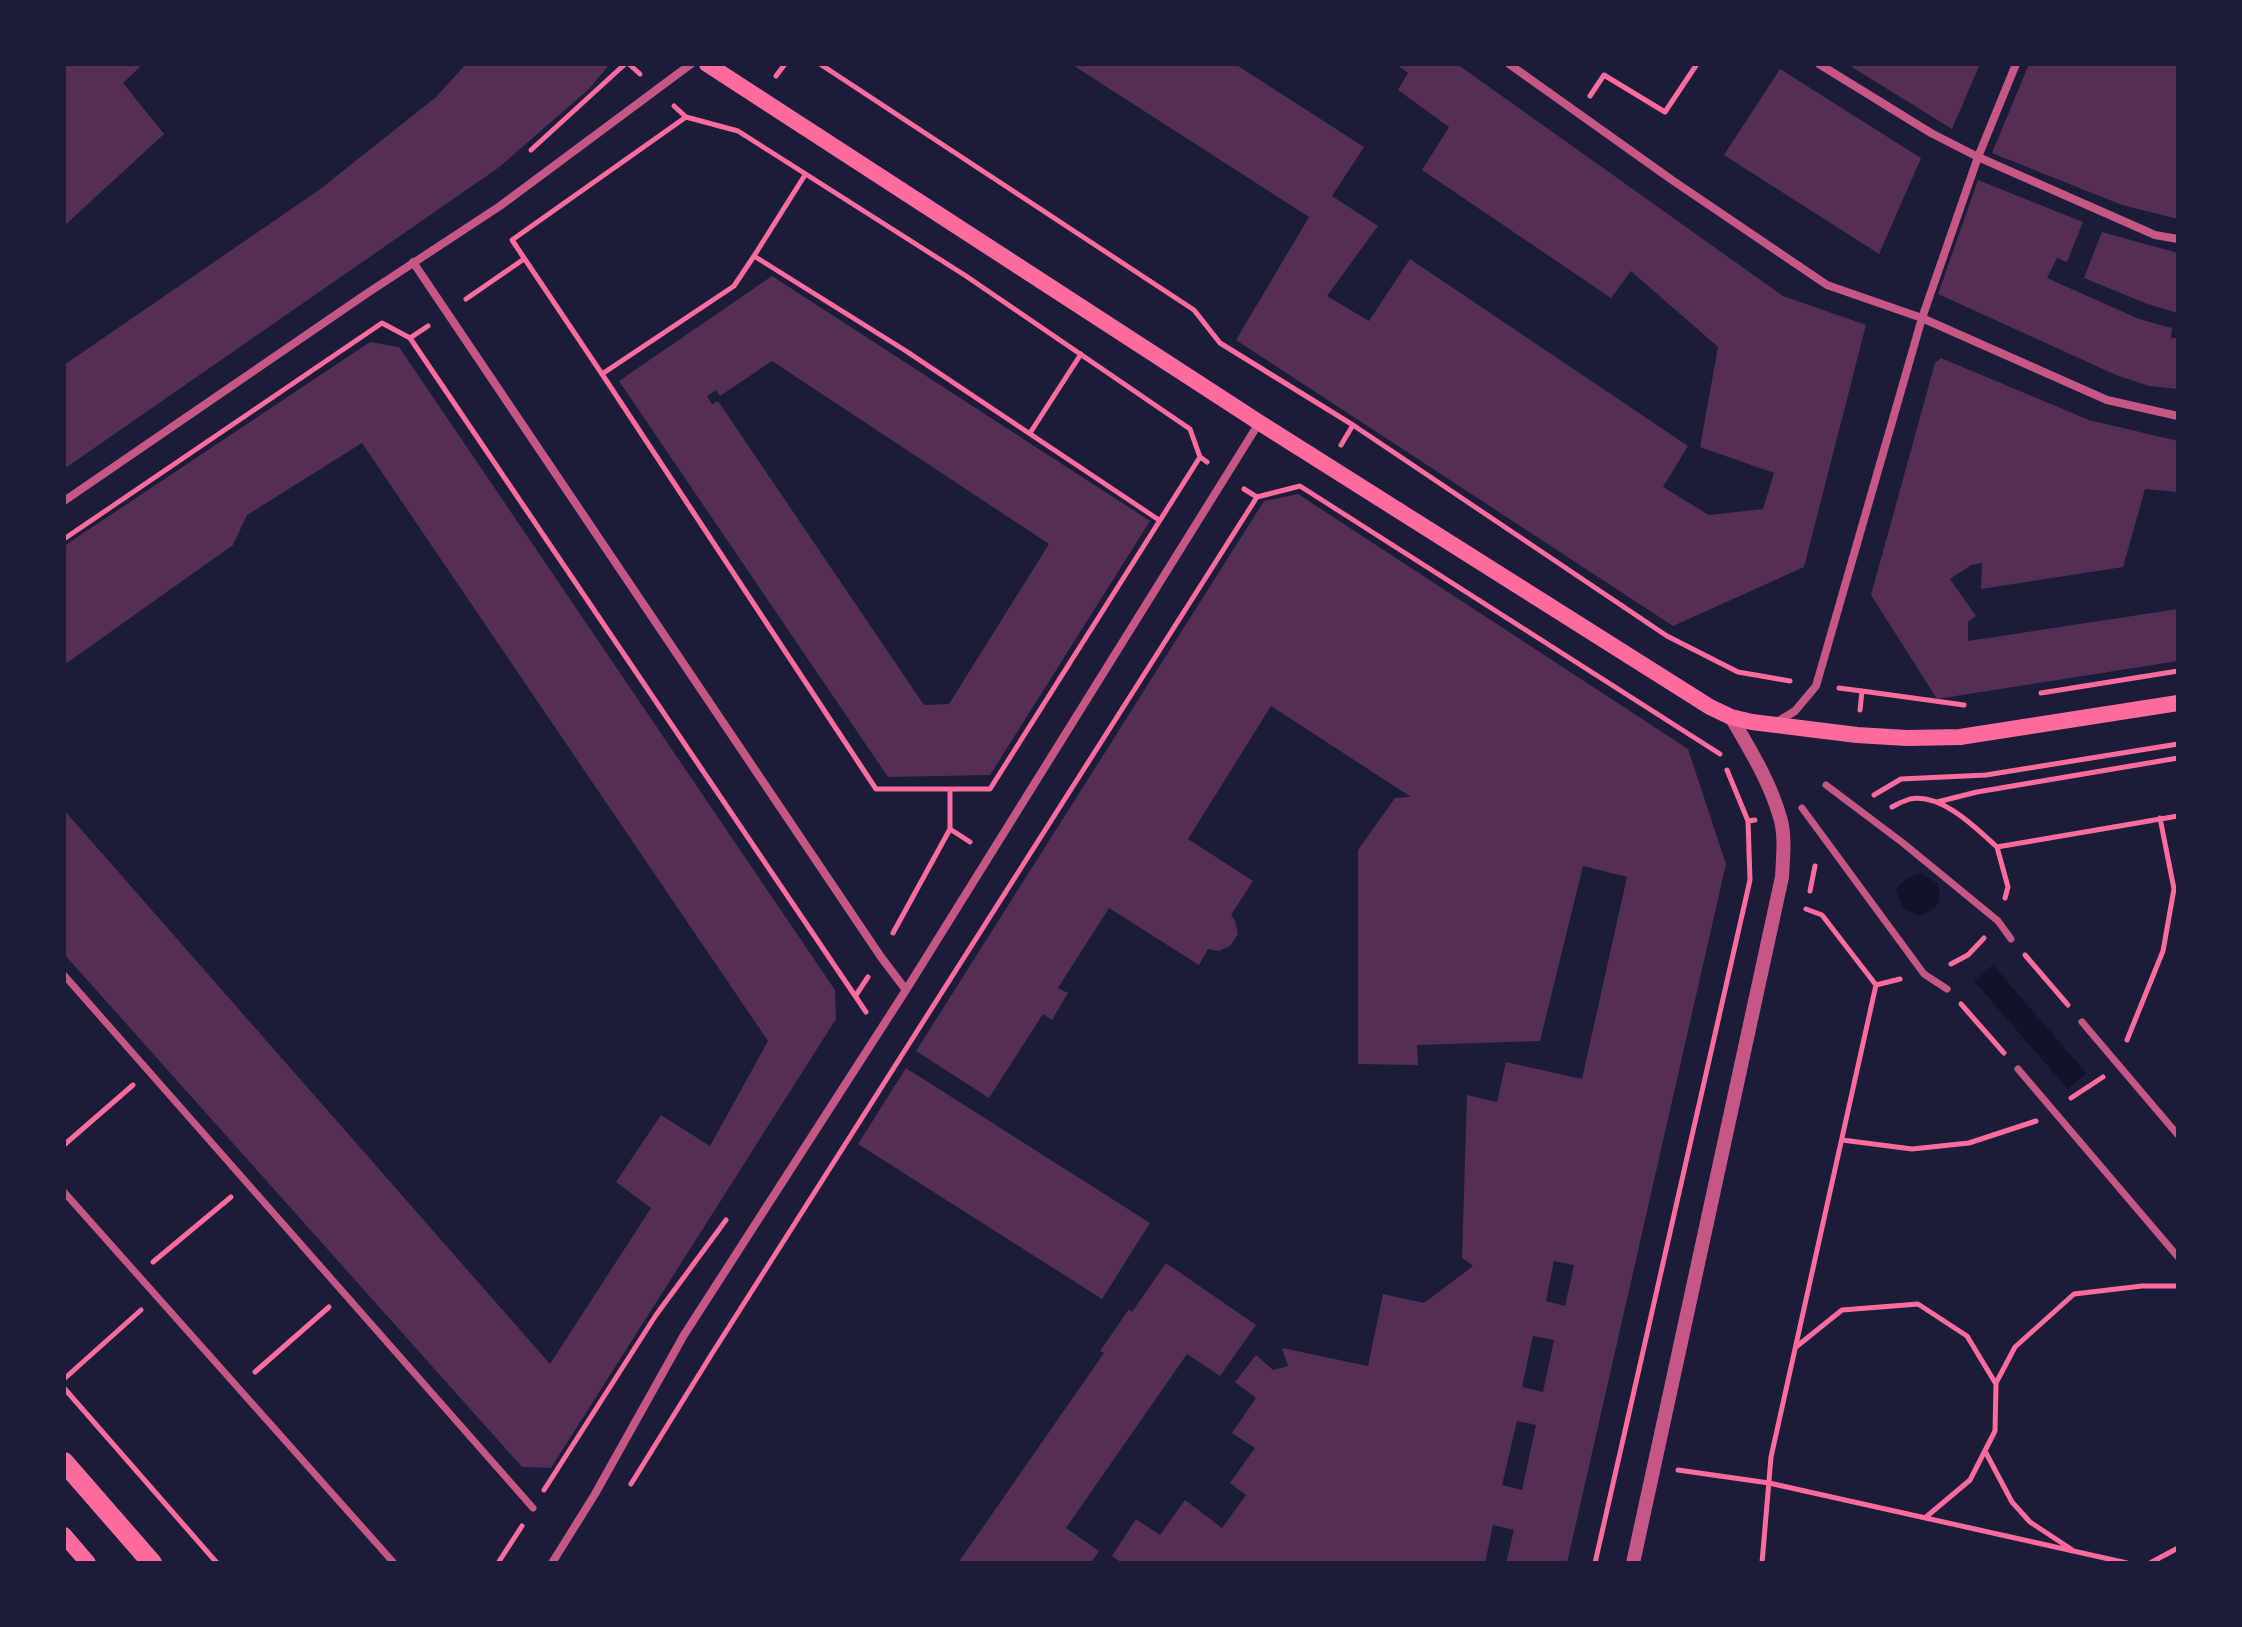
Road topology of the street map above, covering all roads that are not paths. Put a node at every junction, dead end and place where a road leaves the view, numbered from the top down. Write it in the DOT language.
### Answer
graph roads {
  1 [pos="691,64"];
  2 [pos="707,64"];
  3 [pos="1509,64"];
  4 [pos="1819,64"];
  5 [pos="2016,64"];
  6 [pos="1978,157"];
  7 [pos="2178,239"];
  8 [pos="413,262"];
  9 [pos="1922,318"];
  10 [pos="2178,416"];
  11 [pos="1260,423"];
  12 [pos="64,501"];
  13 [pos="2178,703"];
  14 [pos="1731,717"];
  15 [pos="1773,724"];
  16 [pos="1826,785"];
  17 [pos="1802,808"];
  18 [pos="2011,939"];
  19 [pos="64,975"];
  20 [pos="1947,989"];
  21 [pos="906,990"];
  22 [pos="2082,1022"];
  23 [pos="2018,1069"];
  24 [pos="2178,1135"];
  25 [pos="64,1192"];
  26 [pos="2178,1257"];
  27 [pos="64,1462"];
  28 [pos="533,1508"];
  29 [pos="64,1535"];
  30 [pos="88,1563"];
  31 [pos="152,1563"];
  32 [pos="394,1563"];
  33 [pos="552,1563"];
  34 [pos="1633,1563"];
  1 -- 8 [label="street"];
  2 -- 11 [label="main road"];
  3 -- 9 [label="street"];
  4 -- 6 [label="street"];
  5 -- 6 [label="street"];
  6 -- 7 [label="street"];
  6 -- 9 [label="street"];
  8 -- 12 [label="street"];
  8 -- 21 [label="street"];
  9 -- 10 [label="street"];
  9 -- 15 [label="street"];
  11 -- 14 [label="main road"];
  11 -- 21 [label="street"];
  13 -- 15 [label="main road"];
  14 -- 15 [label="main road"];
  14 -- 34 [label="street"];
  16 -- 18 [label="street"];
  17 -- 20 [label="street"];
  19 -- 28 [label="street"];
  21 -- 33 [label="street"];
  22 -- 24 [label="street"];
  23 -- 26 [label="street"];
  25 -- 32 [label="street"];
  27 -- 31 [label="main road"];
  29 -- 30 [label="main road"];
}
